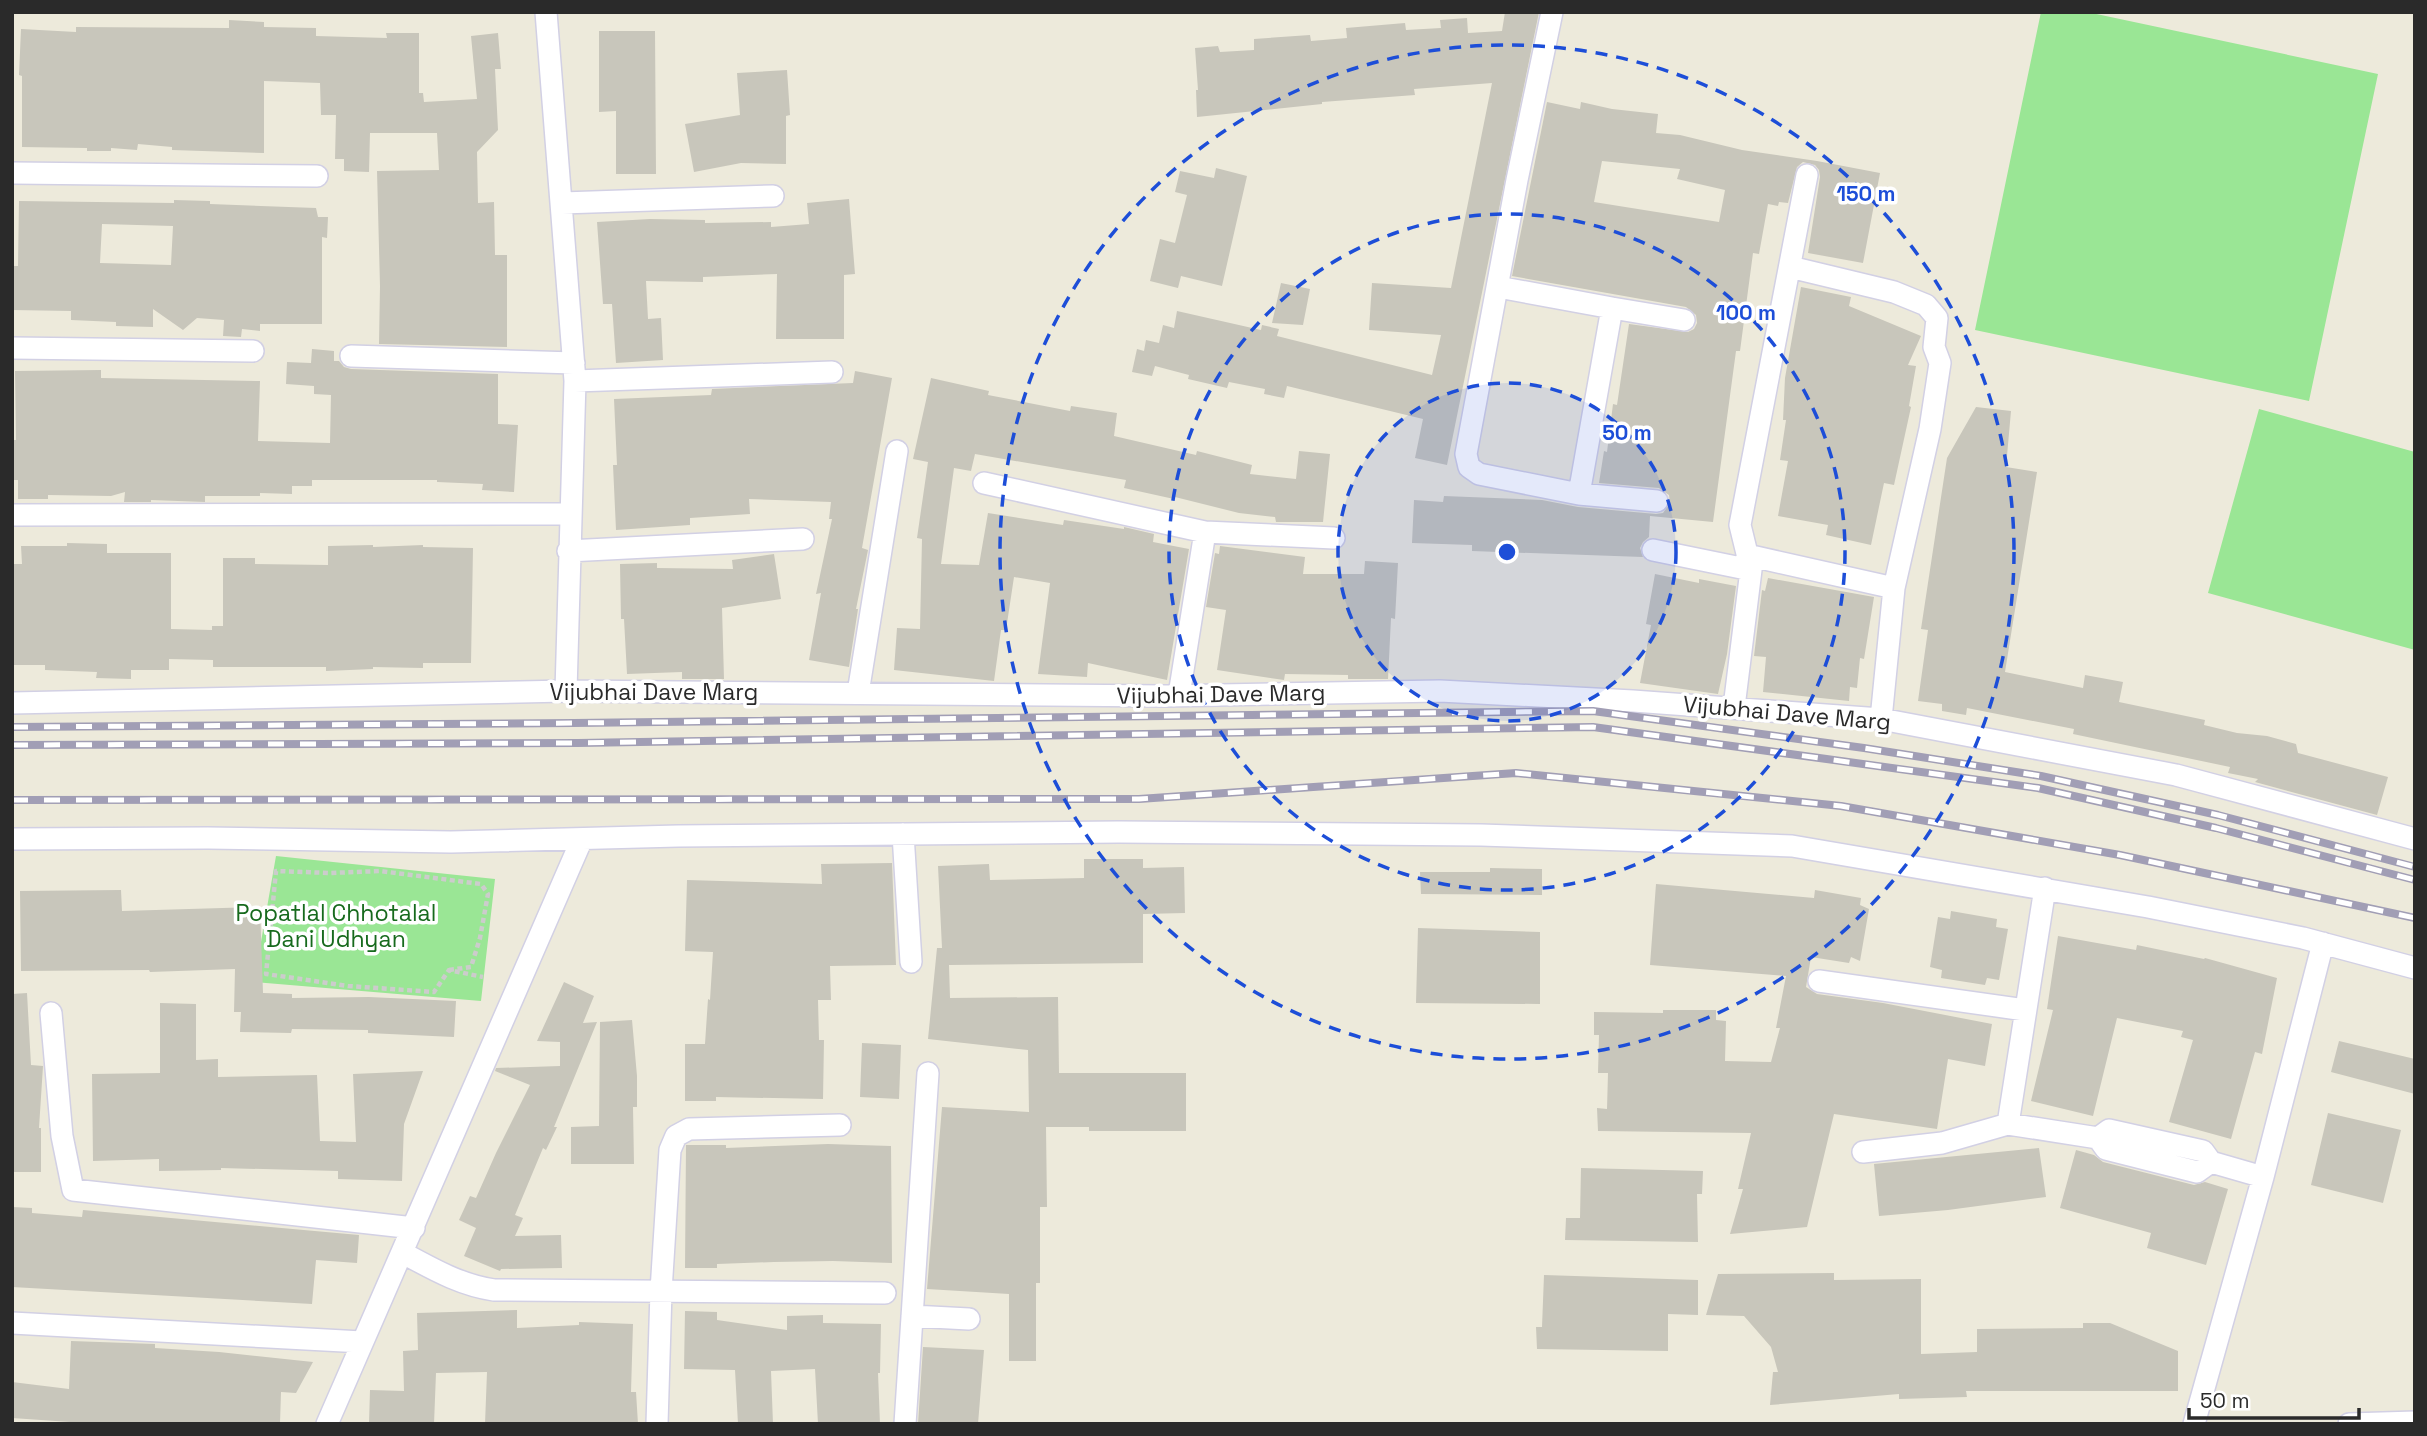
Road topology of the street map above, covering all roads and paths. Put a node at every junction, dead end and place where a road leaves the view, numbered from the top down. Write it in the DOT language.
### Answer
graph roads {
  1 [pos="546,12"];
  2 [pos="1552,12"];
  3 [pos="12,173"];
  4 [pos="1807,175"];
  5 [pos="317,176"];
  6 [pos="773,196"];
  7 [pos="562,203"];
  8 [pos="1790,267"];
  9 [pos="1498,287"];
  10 [pos="1612,308"];
  11 [pos="1684,320"];
  12 [pos="12,348"];
  13 [pos="253,351"];
  14 [pos="351,356"];
  15 [pos="574,372"];
  16 [pos="832,372"];
  17 [pos="897,451"];
  18 [pos="984,483"];
  19 [pos="1579,494"];
  20 [pos="1657,501"];
  21 [pos="571,514"];
  22 [pos="12,515"];
  23 [pos="1205,531"];
  24 [pos="1334,538"];
  25 [pos="803,539"];
  26 [pos="569,551"];
  27 [pos="1653,551"];
  28 [pos="1749,563"];
  29 [pos="1894,588"];
  30 [pos="566,691"];
  31 [pos="858,693"];
  32 [pos="1179,695"];
  33 [pos="12,703"];
  34 [pos="1734,707"];
  35 [pos="1881,719"];
  36 [pos="903,834"];
  37 [pos="12,839"];
  38 [pos="582,839"];
  39 [pos="2415,839"];
  40 [pos="2045,888"];
  41 [pos="2323,943"];
  42 [pos="911,962"];
  43 [pos="2415,968"];
  44 [pos="449,970"];
  45 [pos="483,978"];
  46 [pos="1819,981"];
  47 [pos="2025,1010"];
  48 [pos="51,1013"];
  49 [pos="928,1073"];
  50 [pos="2008,1124"];
  51 [pos="840,1125"];
  52 [pos="1863,1152"];
  53 [pos="2263,1177"];
  54 [pos="414,1228"];
  55 [pos="403,1253"];
  56 [pos="661,1291"];
  57 [pos="885,1293"];
  58 [pos="912,1316"];
  59 [pos="969,1319"];
  60 [pos="12,1323"];
  61 [pos="362,1342"];
  62 [pos="2415,1422"];
  63 [pos="327,1424"];
  64 [pos="657,1424"];
  65 [pos="905,1424"];
  66 [pos="2194,1424"];
  67 [pos="2349,1424"];
  1 -- 7 [label="street"];
  2 -- 9 [label="street"];
  3 -- 5 [label="street"];
  4 -- 8 [label="street"];
  6 -- 7 [label="street"];
  7 -- 15 [label="street"];
  8 -- 28 [label="street"];
  8 -- 29 [label="street"];
  9 -- 10 [label="street"];
  9 -- 19 [label="street"];
  10 -- 11 [label="street"];
  10 -- 19 [label="street"];
  12 -- 13 [label="street"];
  14 -- 15 [label="street"];
  15 -- 16 [label="street"];
  15 -- 21 [label="street"];
  17 -- 31 [label="street"];
  18 -- 23 [label="street"];
  19 -- 20 [label="street"];
  21 -- 22 [label="street"];
  21 -- 26 [label="street"];
  23 -- 24 [label="street"];
  23 -- 32 [label="street"];
  25 -- 26 [label="street"];
  26 -- 30 [label="street"];
  27 -- 28 [label="street"];
  28 -- 29 [label="street"];
  28 -- 34 [label="street"];
  29 -- 35 [label="street"];
  30 -- 31 [label="street, Vijubhai Dave Marg"];
  30 -- 33 [label="street, Vijubhai Dave Marg"];
  31 -- 32 [label="street, Vijubhai Dave Marg"];
  32 -- 34 [label="street, Vijubhai Dave Marg"];
  34 -- 35 [label="street, Vijubhai Dave Marg"];
  35 -- 39 [label="street, Vijubhai Dave Marg"];
  36 -- 38 [label="street"];
  36 -- 40 [label="street"];
  36 -- 42 [label="street"];
  37 -- 38 [label="street"];
  38 -- 54 [label="street"];
  40 -- 41 [label="street"];
  40 -- 47 [label="street"];
  41 -- 43 [label="street"];
  41 -- 53 [label="street"];
  44 -- 44 [label="path"];
  44 -- 45 [label="path"];
  46 -- 47 [label="street"];
  47 -- 50 [label="street"];
  48 -- 54 [label="street"];
  49 -- 58 [label="street"];
  50 -- 52 [label="street"];
  50 -- 53 [label="street"];
  51 -- 56 [label="street"];
  53 -- 66 [label="street"];
  54 -- 55 [label="street"];
  55 -- 56 [label="street"];
  55 -- 61 [label="street"];
  56 -- 57 [label="street"];
  56 -- 64 [label="street"];
  58 -- 59 [label="street"];
  58 -- 65 [label="street"];
  60 -- 61 [label="street"];
  61 -- 63 [label="street"];
  62 -- 67 [label="street"];
}
